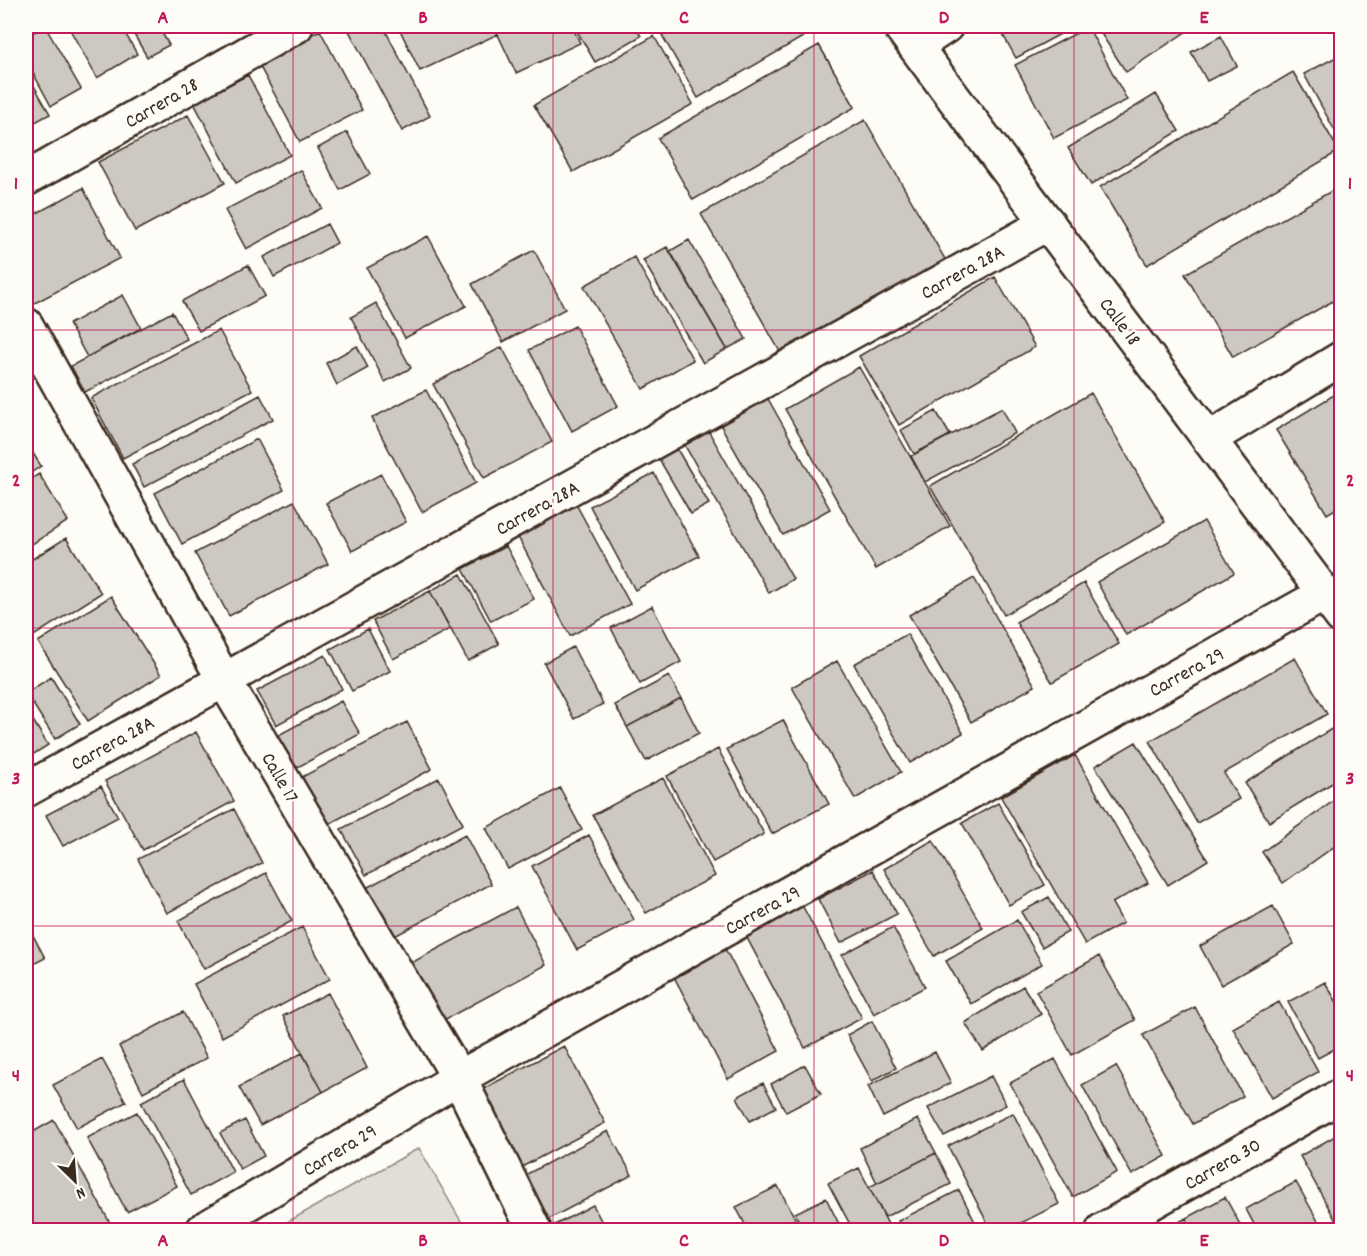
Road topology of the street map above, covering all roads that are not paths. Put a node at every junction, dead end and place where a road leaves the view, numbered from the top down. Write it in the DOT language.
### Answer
graph roads {
  1 [pos="296,26"];
  2 [pos="946,26"];
  3 [pos="908,36"];
  4 [pos="26,179"];
  5 [pos="1048,223"];
  6 [pos="26,325"];
  7 [pos="1341,358"];
  8 [pos="1209,439"];
  9 [pos="1333,606"];
  10 [pos="224,680"];
  11 [pos="26,790"];
  12 [pos="459,1078"];
  13 [pos="1341,1095"];
  14 [pos="203,1230"];
  15 [pos="534,1230"];
  16 [pos="1103,1230"];
  1 -- 4 [label="street, Carrera 28"];
  2 -- 3 [label="street"];
  3 -- 5 [label="street, Calle 18"];
  5 -- 8 [label="street, Calle 18"];
  5 -- 10 [label="street, Carrera 28A"];
  6 -- 10 [label="street, Calle 17"];
  7 -- 8 [label="street"];
  8 -- 9 [label="street, Calle 18"];
  9 -- 12 [label="street, Carrera 29"];
  10 -- 11 [label="street, Carrera 28A"];
  10 -- 12 [label="street, Calle 17"];
  12 -- 14 [label="street, Carrera 29"];
  12 -- 15 [label="street, Calle 17"];
  13 -- 16 [label="street, Carrera 30"];
}
